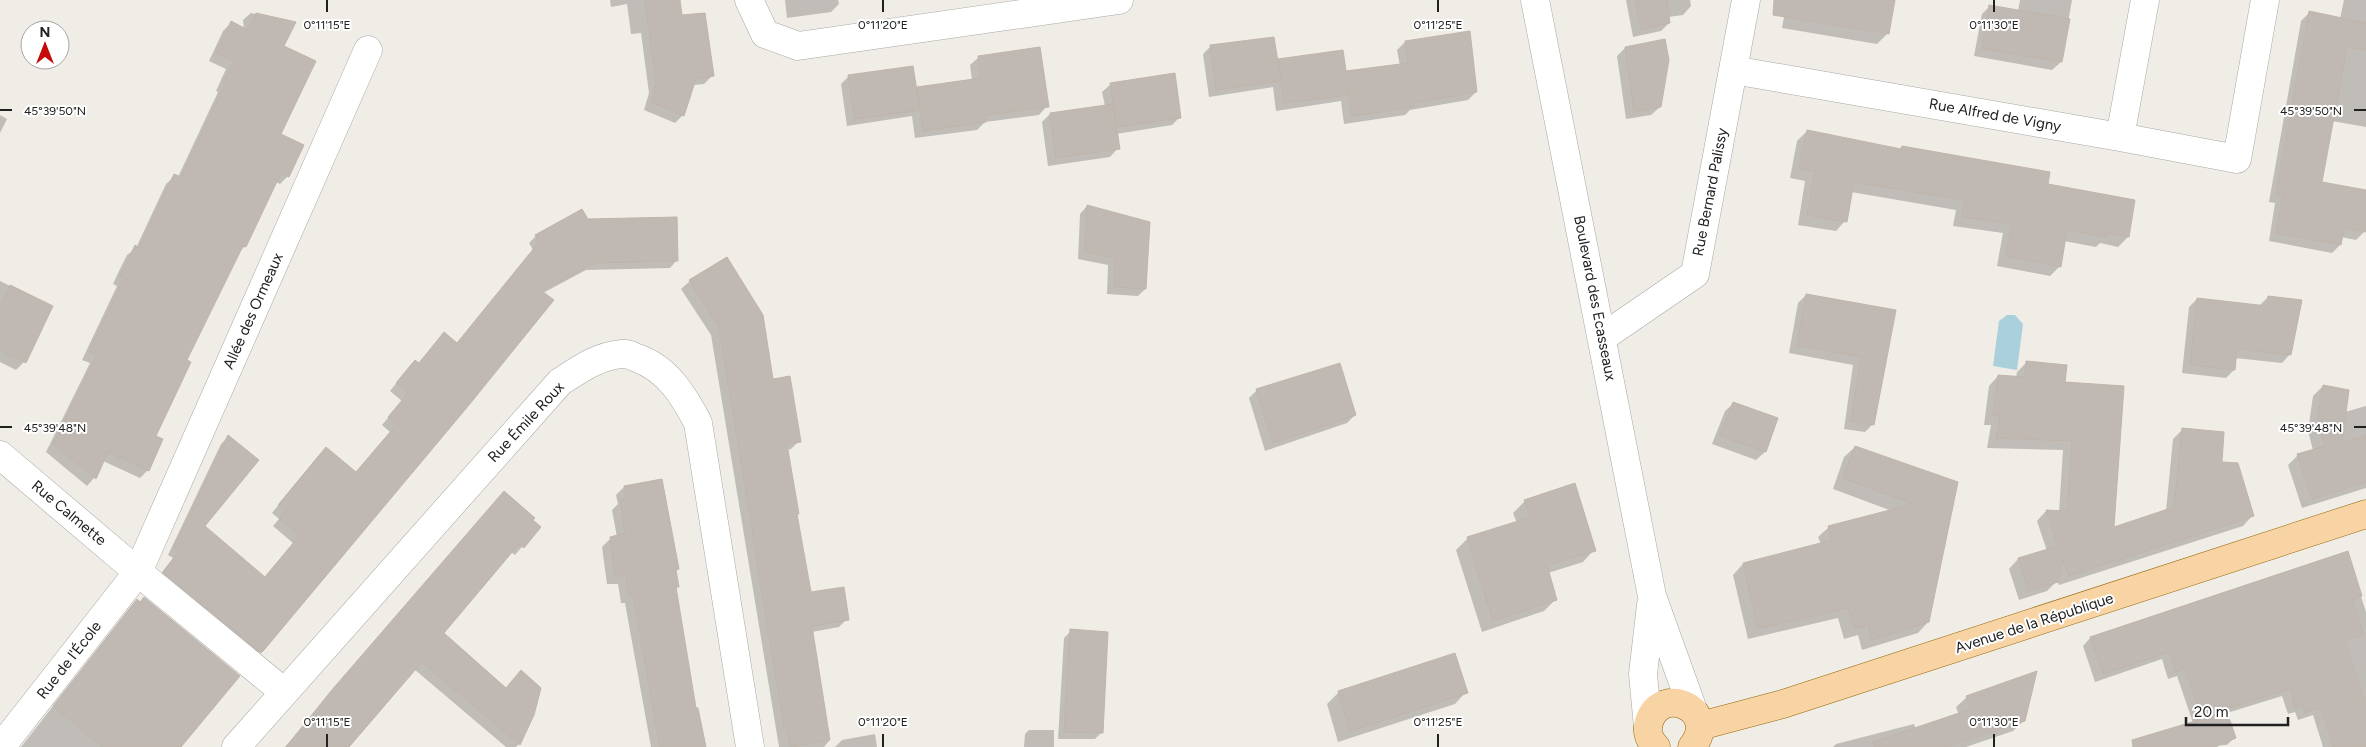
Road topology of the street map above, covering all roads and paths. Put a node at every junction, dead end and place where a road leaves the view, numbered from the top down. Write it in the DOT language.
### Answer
graph roads {
  1 [pos="749,0"];
  2 [pos="1120,0"];
  3 [pos="1535,0"];
  4 [pos="1746,0"];
  5 [pos="2144,0"];
  6 [pos="2265,0"];
  7 [pos="368,50"];
  8 [pos="1733,70"];
  9 [pos="2120,137"];
  10 [pos="1603,337"];
  11 [pos="0,455"];
  12 [pos="2366,514"];
  13 [pos="138,572"];
  14 [pos="1652,596"];
  15 [pos="284,692"];
  16 [pos="1695,728"];
  17 [pos="1650,741"];
  18 [pos="1,747"];
  19 [pos="236,747"];
  20 [pos="750,747"];
  1 -- 2 [label="street"];
  3 -- 10 [label="street, Boulevard des Ecasseaux"];
  4 -- 8 [label="street, Rue Bernard Palissy"];
  5 -- 9 [label="street"];
  6 -- 9 [label="street, Rue Alfred de Vigny"];
  7 -- 13 [label="street, Allée des Ormeaux"];
  8 -- 9 [label="street, Rue Alfred de Vigny"];
  8 -- 10 [label="street, Rue Bernard Palissy"];
  10 -- 14 [label="street, Boulevard des Ecasseaux"];
  11 -- 13 [label="street, Rue Calmette"];
  12 -- 16 [label="main road, Avenue de la République"];
  13 -- 15 [label="street, Rue Calmette"];
  13 -- 18 [label="street, Rue de l'École"];
  14 -- 16 [label="street, Boulevard des Ecasseaux"];
  14 -- 17 [label="street, Boulevard des Ecasseaux"];
  15 -- 19 [label="street, Rue Émile Roux"];
  15 -- 20 [label="street, Rue Émile Roux"];
  16 -- 17 [label="main road"];
}
